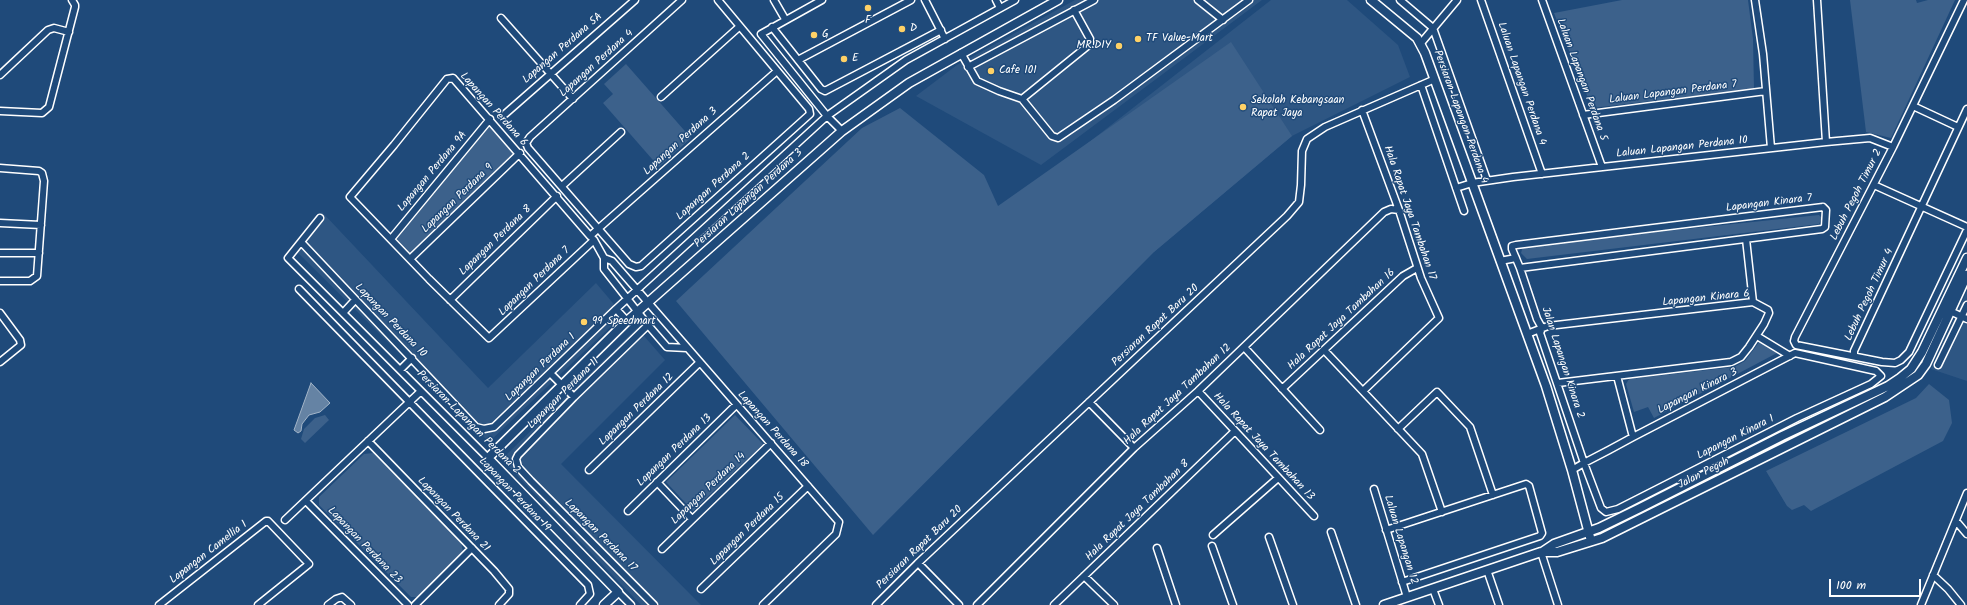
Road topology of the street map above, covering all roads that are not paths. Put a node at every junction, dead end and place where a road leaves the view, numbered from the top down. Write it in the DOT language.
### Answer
graph roads {
  1 [pos="72,0"];
  2 [pos="635,0"];
  3 [pos="682,0"];
  4 [pos="718,0"];
  5 [pos="774,0"];
  6 [pos="822,0"];
  7 [pos="911,0"];
  8 [pos="925,0"];
  9 [pos="998,0"];
  10 [pos="1015,0"];
  11 [pos="1058,0"];
  12 [pos="1094,0"];
  13 [pos="1198,0"];
  14 [pos="1249,0"];
  15 [pos="1371,0"];
  16 [pos="1400,0"];
  17 [pos="1457,0"];
  18 [pos="1481,0"];
  19 [pos="1544,0"];
  20 [pos="1756,0"];
  21 [pos="1817,0"];
  22 [pos="1964,0"];
  23 [pos="1000,8"];
  24 [pos="1074,10"];
  25 [pos="501,18"];
  26 [pos="786,20"];
  27 [pos="1222,20"];
  28 [pos="739,27"];
  29 [pos="772,27"];
  30 [pos="1434,28"];
  31 [pos="941,30"];
  32 [pos="69,32"];
  33 [pos="945,39"];
  34 [pos="1421,43"];
  35 [pos="961,53"];
  36 [pos="798,60"];
  37 [pos="968,67"];
  38 [pos="777,70"];
  39 [pos="550,73"];
  40 [pos="0,75"];
  41 [pos="1435,79"];
  42 [pos="1421,85"];
  43 [pos="1766,91"];
  44 [pos="661,97"];
  45 [pos="573,99"];
  46 [pos="1022,99"];
  47 [pos="1913,106"];
  48 [pos="1967,109"];
  49 [pos="1362,110"];
  50 [pos="0,111"];
  51 [pos="504,114"];
  52 [pos="1583,115"];
  53 [pos="827,116"];
  54 [pos="490,119"];
  55 [pos="1958,127"];
  56 [pos="842,131"];
  57 [pos="621,132"];
  58 [pos="1826,142"];
  59 [pos="1893,147"];
  60 [pos="1771,148"];
  61 [pos="520,153"];
  62 [pos="1602,167"];
  63 [pos="0,168"];
  64 [pos="1542,174"];
  65 [pos="1487,180"];
  66 [pos="1472,183"];
  67 [pos="1874,185"];
  68 [pos="562,186"];
  69 [pos="1456,188"];
  70 [pos="557,196"];
  71 [pos="1922,206"];
  72 [pos="1399,210"];
  73 [pos="1464,211"];
  74 [pos="320,218"];
  75 [pos="0,223"];
  76 [pos="41,225"];
  77 [pos="599,228"];
  78 [pos="1967,228"];
  79 [pos="592,238"];
  80 [pos="391,239"];
  81 [pos="1746,239"];
  82 [pos="302,242"];
  83 [pos="0,253"];
  84 [pos="39,253"];
  85 [pos="604,258"];
  86 [pos="1516,258"];
  87 [pos="1967,258"];
  88 [pos="410,259"];
  89 [pos="1500,261"];
  90 [pos="1417,268"];
  91 [pos="1520,268"];
  92 [pos="1967,275"];
  93 [pos="0,281"];
  94 [pos="299,289"];
  95 [pos="636,290"];
  96 [pos="1950,296"];
  97 [pos="626,299"];
  98 [pos="355,300"];
  99 [pos="450,300"];
  100 [pos="1753,302"];
  101 [pos="647,304"];
  102 [pos="1967,305"];
  103 [pos="616,309"];
  104 [pos="1950,311"];
  105 [pos="343,312"];
  106 [pos="637,312"];
  107 [pos="0,313"];
  108 [pos="1964,318"];
  109 [pos="627,321"];
  110 [pos="1937,323"];
  111 [pos="648,324"];
  112 [pos="1542,328"];
  113 [pos="1526,334"];
  114 [pos="1757,336"];
  115 [pos="1244,347"];
  116 [pos="687,348"];
  117 [pos="1324,350"];
  118 [pos="1790,356"];
  119 [pos="1854,356"];
  120 [pos="412,358"];
  121 [pos="0,362"];
  122 [pos="1838,362"];
  123 [pos="699,363"];
  124 [pos="1938,365"];
  125 [pos="400,370"];
  126 [pos="550,373"];
  127 [pos="1617,376"];
  128 [pos="1558,383"];
  129 [pos="562,385"];
  130 [pos="1282,389"];
  131 [pos="421,391"];
  132 [pos="1198,391"];
  133 [pos="1363,391"];
  134 [pos="574,397"];
  135 [pos="409,402"];
  136 [pos="1089,402"];
  137 [pos="736,405"];
  138 [pos="464,414"];
  139 [pos="1320,430"];
  140 [pos="1398,430"];
  141 [pos="1235,431"];
  142 [pos="1633,437"];
  143 [pos="368,441"];
  144 [pos="771,443"];
  145 [pos="1134,448"];
  146 [pos="488,458"];
  147 [pos="1584,463"];
  148 [pos="589,470"];
  149 [pos="1572,470"];
  150 [pos="1278,478"];
  151 [pos="531,481"];
  152 [pos="657,482"];
  153 [pos="808,486"];
  154 [pos="1374,490"];
  155 [pos="1967,493"];
  156 [pos="1493,495"];
  157 [pos="306,501"];
  158 [pos="628,510"];
  159 [pos="1442,512"];
  160 [pos="1314,516"];
  161 [pos="692,519"];
  162 [pos="286,520"];
  163 [pos="1956,521"];
  164 [pos="1386,530"];
  165 [pos="1589,531"];
  166 [pos="1331,532"];
  167 [pos="1967,534"];
  168 [pos="1213,535"];
  169 [pos="1269,538"];
  170 [pos="1592,541"];
  171 [pos="1212,546"];
  172 [pos="472,548"];
  173 [pos="1157,548"];
  174 [pos="662,549"];
  175 [pos="1541,552"];
  176 [pos="918,563"];
  177 [pos="1487,570"];
  178 [pos="1933,575"];
  179 [pos="1084,576"];
  180 [pos="1402,582"];
  181 [pos="701,589"];
  182 [pos="1433,589"];
  183 [pos="618,592"];
  184 [pos="1407,597"];
  185 [pos="159,605"];
  186 [pos="258,605"];
  187 [pos="328,605"];
  188 [pos="351,605"];
  189 [pos="408,605"];
  190 [pos="415,605"];
  191 [pos="499,605"];
  192 [pos="580,605"];
  193 [pos="604,605"];
  194 [pos="631,605"];
  195 [pos="654,605"];
  196 [pos="763,605"];
  197 [pos="876,605"];
  198 [pos="959,605"];
  199 [pos="977,605"];
  200 [pos="1054,605"];
  201 [pos="1114,605"];
  202 [pos="1176,605"];
  203 [pos="1233,605"];
  204 [pos="1293,605"];
  205 [pos="1356,605"];
  206 [pos="1384,605"];
  207 [pos="1439,605"];
  208 [pos="1499,605"];
  209 [pos="1558,605"];
  210 [pos="1921,605"];
  211 [pos="1961,605"];
  1 -- 32 [label="street"];
  2 -- 39 [label="street, Lapangan Perdana 5A"];
  3 -- 45 [label="street, Lapangan Perdana 4"];
  4 -- 28 [label="street"];
  5 -- 26 [label="street"];
  6 -- 26 [label="street"];
  7 -- 36 [label="street"];
  8 -- 31 [label="street"];
  9 -- 23 [label="street"];
  10 -- 23 [label="street"];
  11 -- 35 [label="street, Persiaran Lapangan Perdana 3"];
  12 -- 24 [label="street"];
  13 -- 27 [label="street"];
  14 -- 27 [label="street"];
  15 -- 34 [label="street, Persiaran Lapangan Perdana 4"];
  16 -- 30 [label="street"];
  17 -- 30 [label="street"];
  18 -- 64 [label="street, Laluan Lapangan Perdana 4"];
  19 -- 52 [label="street, Laluan Lapangan Perdana 5"];
  20 -- 43 [label="street"];
  21 -- 58 [label="street"];
  22 -- 47 [label="street, Lebuh Pegoh Timur 2"];
  23 -- 33 [label="street"];
  24 -- 37 [label="street"];
  24 -- 46 [label="street"];
  25 -- 39 [label="street"];
  26 -- 29 [label="street"];
  27 -- 46 [label="street"];
  28 -- 38 [label="street"];
  28 -- 44 [label="street"];
  29 -- 36 [label="street"];
  29 -- 53 [label="street"];
  30 -- 34 [label="street"];
  30 -- 65 [label="street"];
  31 -- 33 [label="street"];
  31 -- 36 [label="street"];
  32 -- 40 [label="street"];
  32 -- 50 [label="street"];
  33 -- 53 [label="street"];
  34 -- 41 [label="street, Persiaran Lapangan Perdana 4"];
  35 -- 37 [label="street"];
  35 -- 56 [label="street, Persiaran Lapangan Perdana 3"];
  37 -- 46 [label="street"];
  38 -- 77 [label="street, Lapangan Perdana 3"];
  38 -- 77 [label="street, Lapangan Perdana 2"];
  39 -- 45 [label="street"];
  39 -- 51 [label="street, Lapangan Perdana 5A"];
  41 -- 42 [label="street, Persiaran Rapat Baru 20"];
  41 -- 66 [label="street, Persiaran Lapangan Perdana 4"];
  42 -- 49 [label="street, Persiaran Rapat Baru 20"];
  42 -- 69 [label="street"];
  43 -- 52 [label="street, Laluan Lapangan Perdana 7"];
  43 -- 60 [label="street"];
  45 -- 68 [label="street, Lapangan Perdana 4"];
  47 -- 55 [label="street"];
  47 -- 59 [label="street, Lebuh Pegoh Timur 2"];
  48 -- 55 [label="street, Lebuh Pegoh Timur 4"];
  49 -- 72 [label="street, Hala Rapat Jaya Tambahan 17"];
  49 -- 136 [label="street, Persiaran Rapat Baru 20"];
  52 -- 62 [label="street, Laluan Lapangan Perdana 5"];
  53 -- 56 [label="street"];
  53 -- 95 [label="street, Lapangan Perdana 1"];
  54 -- 61 [label="street, Lapangan Perdana 6"];
  54 -- 80 [label="street, Lapangan Perdana 9A"];
  54 -- 80 [label="street, Lapangan Perdana 6"];
  55 -- 71 [label="street, Lebuh Pegoh Timur 4"];
  56 -- 101 [label="street, Persiaran Lapangan Perdana 3"];
  57 -- 68 [label="street"];
  58 -- 59 [label="street, Laluan Lapangan Perdana 10"];
  58 -- 60 [label="street, Laluan Lapangan Perdana 10"];
  59 -- 67 [label="street, Lebuh Pegoh Timur 2"];
  60 -- 62 [label="street, Laluan Lapangan Perdana 10"];
  61 -- 70 [label="street, Lapangan Perdana 6"];
  61 -- 88 [label="street, Lapangan Perdana 9"];
  62 -- 64 [label="street, Laluan Lapangan Perdana 10"];
  63 -- 76 [label="street"];
  64 -- 65 [label="street, Laluan Lapangan Perdana 10"];
  65 -- 66 [label="street, Laluan Lapangan Perdana 10"];
  66 -- 69 [label="street, Laluan Lapangan Perdana 10"];
  66 -- 89 [label="street, Persiaran Lapangan Perdana 4"];
  67 -- 71 [label="street"];
  67 -- 119 [label="street, Lebuh Pegoh Timur 2"];
  68 -- 77 [label="street"];
  69 -- 73 [label="street"];
  70 -- 79 [label="street, Lapangan Perdana 6"];
  70 -- 99 [label="street, Lapangan Perdana 8"];
  71 -- 78 [label="street"];
  71 -- 119 [label="street, Lebuh Pegoh Timur 4"];
  72 -- 90 [label="street, Hala Rapat Jaya Tambahan 17"];
  72 -- 115 [label="street, Hala Rapat Jaya Tambahan 12"];
  74 -- 82 [label="street"];
  75 -- 76 [label="street"];
  76 -- 84 [label="street"];
  77 -- 79 [label="street, Lapangan Perdana 3"];
  78 -- 119 [label="street, Lebuh Pegoh Timur 4"];
  79 -- 85 [label="street, Lapangan Perdana 6"];
  79 -- 99 [label="street, Lapangan Perdana 7"];
  80 -- 88 [label="street"];
  81 -- 86 [label="street, Lapangan Kinara 7"];
  81 -- 91 [label="street, Lapangan Kinara 7"];
  81 -- 100 [label="street"];
  82 -- 98 [label="street, Lapangan Perdana 10"];
  82 -- 105 [label="street, Persiaran Lapangan Perdana 2"];
  83 -- 84 [label="street"];
  84 -- 93 [label="street"];
  85 -- 95 [label="street, Lapangan Perdana 6"];
  85 -- 97 [label="street, Lapangan Perdana 6"];
  86 -- 89 [label="street"];
  86 -- 91 [label="street"];
  87 -- 96 [label="street"];
  88 -- 99 [label="street"];
  89 -- 113 [label="street, Persiaran Lapangan Perdana 4"];
  90 -- 117 [label="street, Hala Rapat Jaya Tambahan 16"];
  90 -- 133 [label="street, Hala Rapat Jaya Tambahan 17"];
  91 -- 112 [label="street, Jalan Lapangan Kinara 2"];
  92 -- 104 [label="street, Jalan Pegoh"];
  94 -- 135 [label="street"];
  95 -- 97 [label="street, Lapangan Perdana 1"];
  95 -- 101 [label="street, Lapangan Perdana 6"];
  96 -- 104 [label="street"];
  96 -- 110 [label="street"];
  97 -- 103 [label="street, Lapangan Perdana 1"];
  97 -- 106 [label="street, Lapangan Perdana 6"];
  98 -- 105 [label="street"];
  98 -- 120 [label="street, Lapangan Perdana 10"];
  100 -- 112 [label="street, Lapangan Kinara 6"];
  100 -- 114 [label="street, Lapangan Kinara 6"];
  101 -- 106 [label="street, Persiaran Lapangan Perdana 3"];
  101 -- 116 [label="street, Lapangan Perdana 18"];
  102 -- 108 [label="street"];
  103 -- 109 [label="street"];
  103 -- 126 [label="street, Lapangan Perdana 1"];
  104 -- 108 [label="street"];
  104 -- 110 [label="street"];
  104 -- 170 [label="street, Jalan Pegoh"];
  105 -- 125 [label="street, Persiaran Lapangan Perdana 2"];
  106 -- 109 [label="street, Persiaran Lapangan Perdana 3"];
  106 -- 111 [label="street"];
  107 -- 121 [label="street"];
  108 -- 124 [label="street"];
  109 -- 129 [label="street, Persiaran Lapangan Perdana 3"];
  110 -- 165 [label="street"];
  111 -- 116 [label="street"];
  111 -- 134 [label="street, Lapangan Perdana 11"];
  112 -- 113 [label="street, Lapangan Kinara 6"];
  112 -- 128 [label="street, Jalan Lapangan Kinara 2"];
  113 -- 149 [label="street, Persiaran Lapangan Perdana 4"];
  114 -- 118 [label="street"];
  114 -- 127 [label="street, Lapangan Kinara 6"];
  115 -- 130 [label="street"];
  115 -- 132 [label="street, Hala Rapat Jaya Tambahan 12"];
  116 -- 123 [label="street, Lapangan Perdana 18"];
  117 -- 130 [label="street, Hala Rapat Jaya Tambahan 16"];
  117 -- 133 [label="street"];
  118 -- 122 [label="street, Lapangan Kinara 3"];
  118 -- 142 [label="street, Lapangan Kinara 3"];
  120 -- 125 [label="street"];
  120 -- 138 [label="street, Lapangan Perdana 10"];
  122 -- 147 [label="street, Lapangan Kinara 1"];
  123 -- 137 [label="street, Lapangan Perdana 18"];
  123 -- 148 [label="street, Lapangan Perdana 12"];
  125 -- 131 [label="street, Persiaran Lapangan Perdana 2"];
  126 -- 129 [label="street"];
  126 -- 138 [label="street, Lapangan Perdana 1"];
  127 -- 128 [label="street, Lapangan Kinara 6"];
  127 -- 142 [label="street"];
  128 -- 147 [label="street, Jalan Lapangan Kinara 2"];
  129 -- 134 [label="street"];
  129 -- 146 [label="street, Persiaran Lapangan Perdana 3"];
  130 -- 139 [label="street"];
  131 -- 135 [label="street"];
  131 -- 146 [label="street, Persiaran Lapangan Perdana 2"];
  132 -- 141 [label="street, Hala Rapat Jaya Tambahan 13"];
  132 -- 145 [label="street, Hala Rapat Jaya Tambahan 12"];
  133 -- 140 [label="street"];
  134 -- 151 [label="street, Lapangan Perdana 11"];
  135 -- 143 [label="street"];
  135 -- 192 [label="street, Lapangan Perdana 19"];
  136 -- 145 [label="street"];
  136 -- 176 [label="street, Persiaran Rapat Baru 20"];
  137 -- 144 [label="street, Lapangan Perdana 18"];
  137 -- 152 [label="street, Lapangan Perdana 13"];
  140 -- 156 [label="street"];
  140 -- 159 [label="street"];
  141 -- 150 [label="street, Hala Rapat Jaya Tambahan 13"];
  141 -- 179 [label="street, Hala Rapat Jaya Tambahan 8"];
  142 -- 147 [label="street, Lapangan Kinara 3"];
  143 -- 157 [label="street"];
  143 -- 172 [label="street, Lapangan Perdana 21"];
  144 -- 153 [label="street, Lapangan Perdana 18"];
  144 -- 161 [label="street, Lapangan Perdana 14"];
  145 -- 199 [label="street, Hala Rapat Jaya Tambahan 12"];
  146 -- 183 [label="street, Persiaran Lapangan Perdana 2"];
  147 -- 149 [label="street, Lapangan Kinara 3"];
  149 -- 165 [label="street, Persiaran Lapangan Perdana 4"];
  150 -- 160 [label="street, Hala Rapat Jaya Tambahan 13"];
  150 -- 168 [label="street"];
  151 -- 195 [label="street, Lapangan Perdana 17"];
  152 -- 158 [label="street, Lapangan Perdana 13"];
  152 -- 161 [label="street"];
  153 -- 181 [label="street, Lapangan Perdana 15"];
  153 -- 196 [label="street, Lapangan Perdana 18"];
  154 -- 164 [label="street, Laluan Lapangan 12"];
  155 -- 163 [label="street"];
  156 -- 159 [label="street"];
  156 -- 180 [label="street"];
  157 -- 162 [label="street"];
  157 -- 189 [label="street, Lapangan Perdana 23"];
  159 -- 164 [label="street"];
  161 -- 174 [label="street, Lapangan Perdana 14"];
  163 -- 167 [label="street"];
  163 -- 178 [label="street"];
  164 -- 180 [label="street, Laluan Lapangan 12"];
  165 -- 170 [label="street, Persiaran Lapangan Perdana 4"];
  165 -- 175 [label="street"];
  166 -- 205 [label="street"];
  169 -- 204 [label="street"];
  170 -- 175 [label="street, Jalan Pegoh"];
  171 -- 203 [label="street"];
  172 -- 190 [label="street"];
  172 -- 191 [label="street, Lapangan Perdana 21"];
  173 -- 202 [label="street"];
  175 -- 177 [label="street, Jalan Pegoh"];
  175 -- 209 [label="street"];
  176 -- 197 [label="street, Persiaran Rapat Baru 20"];
  176 -- 198 [label="street"];
  177 -- 182 [label="street, Jalan Pegoh"];
  177 -- 208 [label="street"];
  178 -- 210 [label="street"];
  178 -- 211 [label="street"];
  179 -- 200 [label="street, Hala Rapat Jaya Tambahan 8"];
  179 -- 201 [label="street"];
  180 -- 184 [label="street, Laluan Lapangan 12"];
  182 -- 184 [label="street, Jalan Pegoh"];
  182 -- 207 [label="street"];
  183 -- 193 [label="street"];
  183 -- 194 [label="street, Persiaran Lapangan Perdana 2"];
  184 -- 206 [label="street, Jalan Pegoh"];
  185 -- 186 [label="street, Lapangan Camellia 1"];
  187 -- 188 [label="street"];
}
